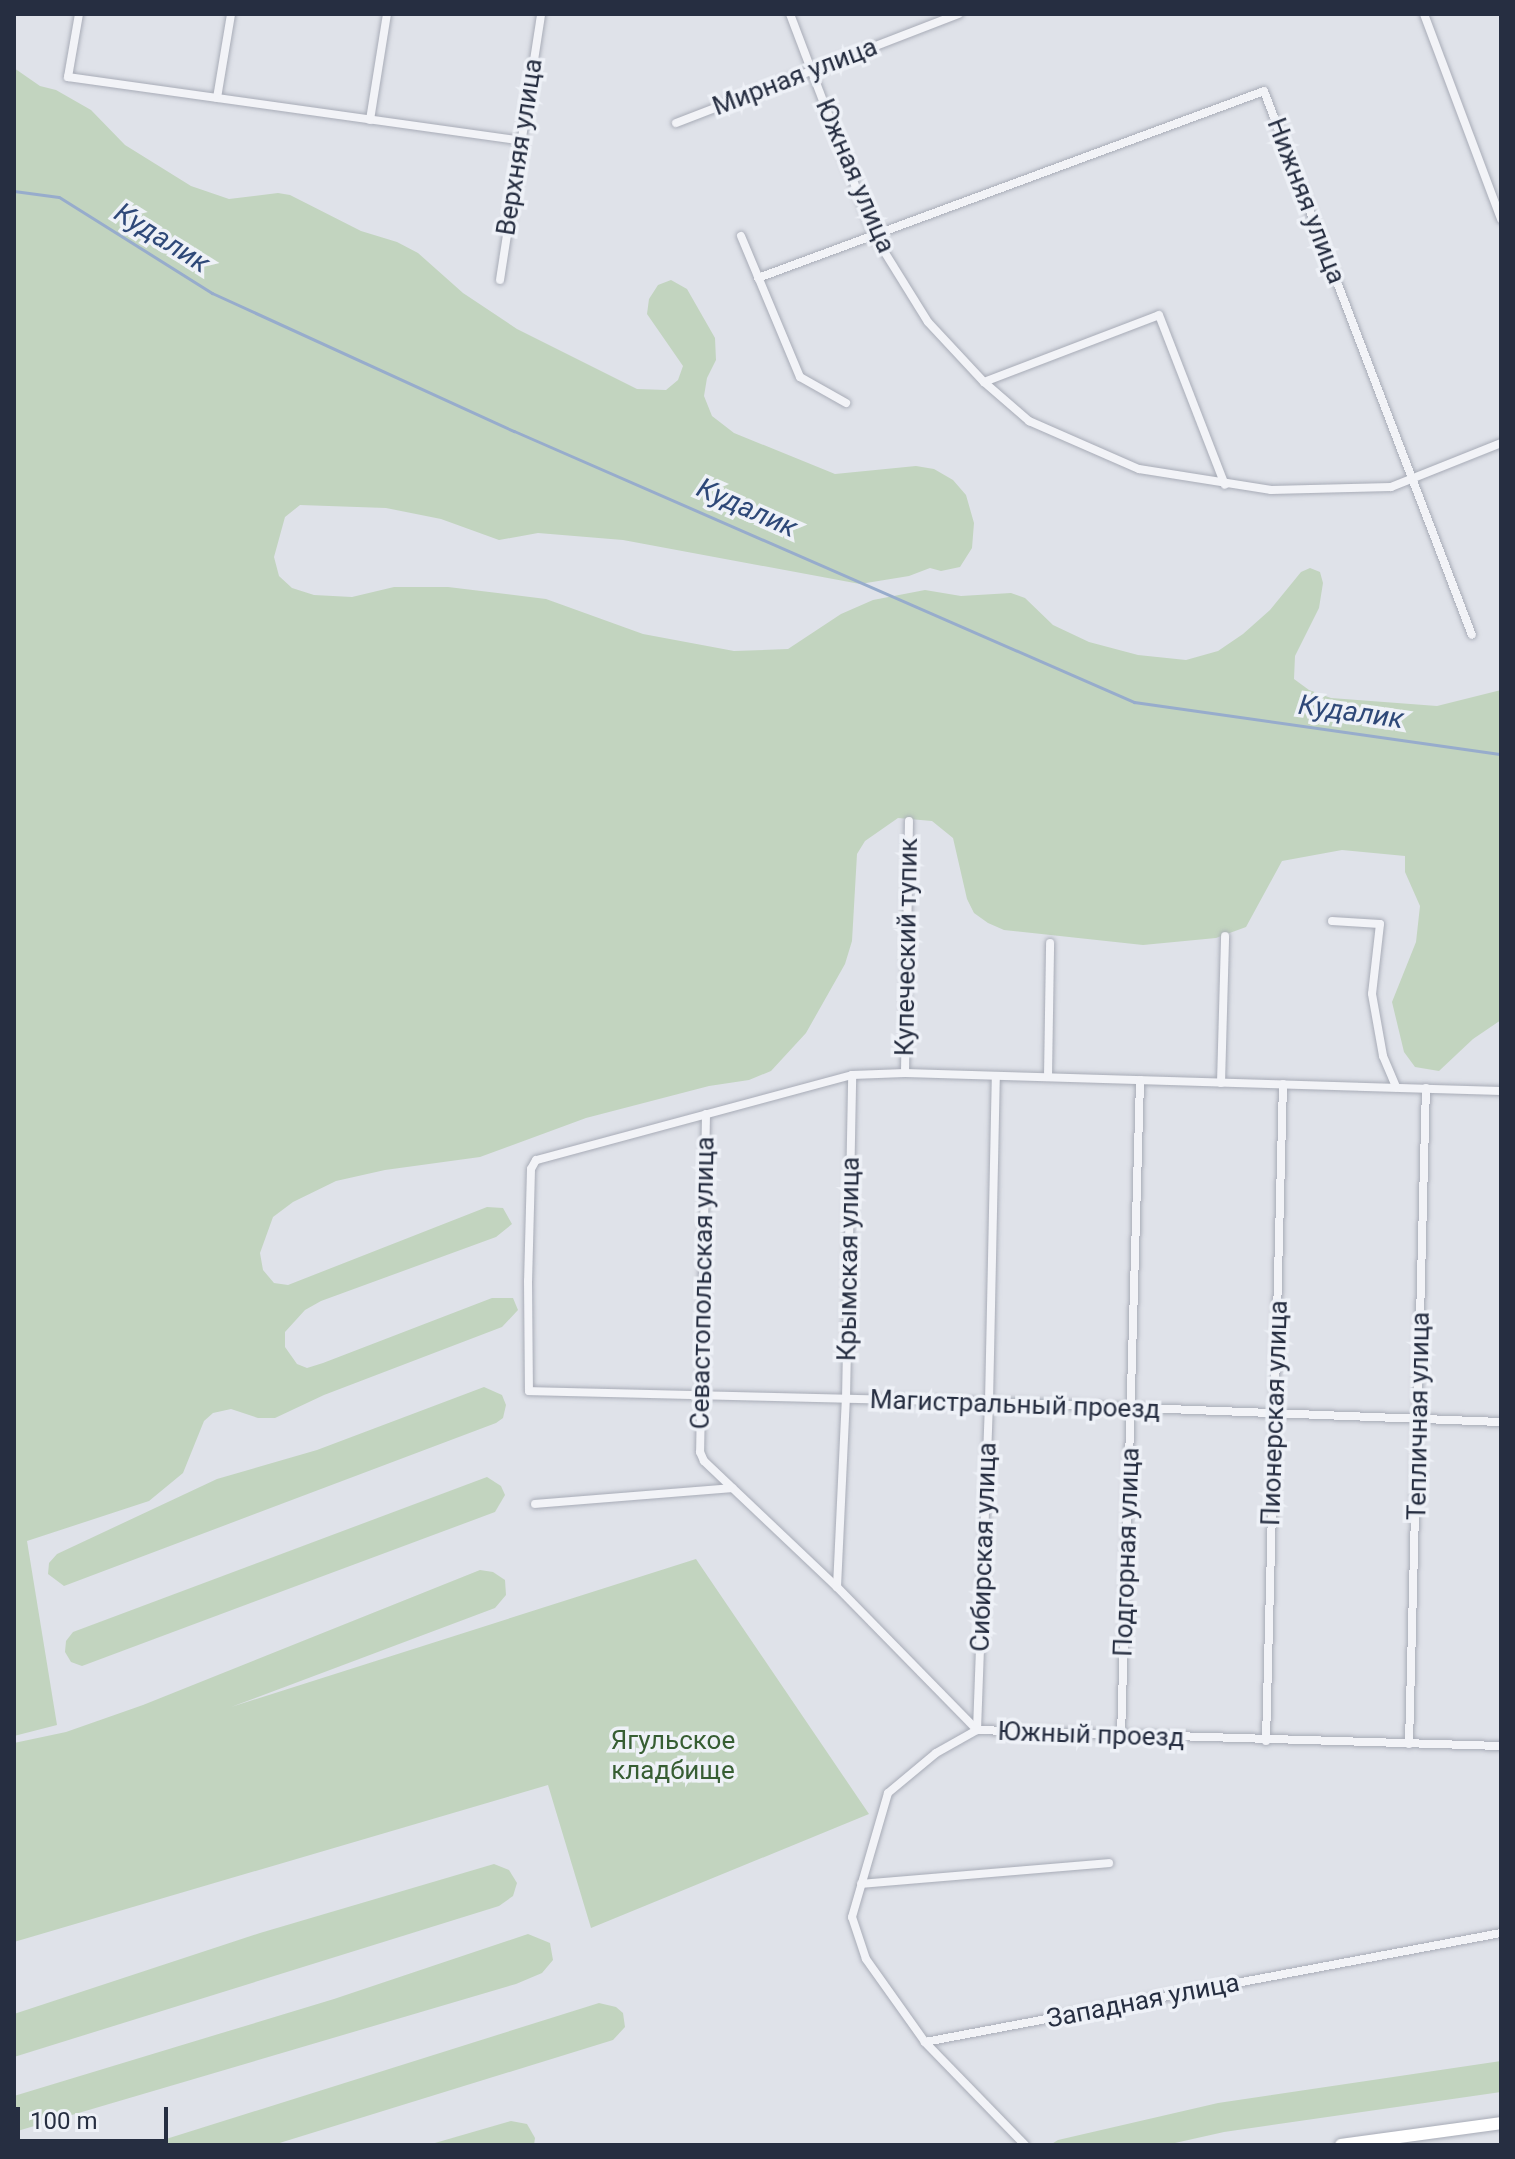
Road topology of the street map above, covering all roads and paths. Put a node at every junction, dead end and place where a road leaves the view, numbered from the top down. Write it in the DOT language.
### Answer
graph roads {
  1 [pos="79,14"];
  2 [pos="231,14"];
  3 [pos="387,14"];
  4 [pos="541,14"];
  5 [pos="790,14"];
  6 [pos="959,14"];
  7 [pos="1424,14"];
  8 [pos="811,69"];
  9 [pos="217,98"];
  10 [pos="370,120"];
  11 [pos="676,123"];
  12 [pos="521,141"];
  13 [pos="1501,219"];
  14 [pos="874,235"];
  15 [pos="741,236"];
  16 [pos="758,278"];
  17 [pos="500,280"];
  18 [pos="984,382"];
  19 [pos="846,403"];
  20 [pos="1501,443"];
  21 [pos="1412,478"];
  22 [pos="1225,485"];
  23 [pos="1472,635"];
  24 [pos="909,821"];
  25 [pos="1332,921"];
  26 [pos="1225,936"];
  27 [pos="1050,943"];
  28 [pos="905,1073"];
  29 [pos="852,1075"];
  30 [pos="996,1077"];
  31 [pos="1048,1077"];
  32 [pos="1140,1080"];
  33 [pos="1221,1083"];
  34 [pos="1283,1084"];
  35 [pos="1396,1087"];
  36 [pos="1426,1088"];
  37 [pos="1501,1091"];
  38 [pos="706,1114"];
  39 [pos="699,1397"];
  40 [pos="846,1399"];
  41 [pos="989,1402"];
  42 [pos="1130,1410"];
  43 [pos="1275,1414"];
  44 [pos="1419,1419"];
  45 [pos="1501,1422"];
  46 [pos="700,1452"];
  47 [pos="732,1488"];
  48 [pos="535,1504"];
  49 [pos="837,1587"];
  50 [pos="977,1730"];
  51 [pos="1121,1737"];
  52 [pos="1266,1741"];
  53 [pos="1409,1744"];
  54 [pos="1501,1746"];
  55 [pos="1109,1863"];
  56 [pos="861,1884"];
  57 [pos="1501,1933"];
  58 [pos="925,2042"];
  59 [pos="1501,2123"];
  60 [pos="1365,2143"];
  61 [pos="1025,2145"];
  62 [pos="1341,2145"];
  1 -- 9 [label="street"];
  2 -- 9 [label="street"];
  3 -- 10 [label="street"];
  4 -- 12 [label="street, Верхняя улица"];
  5 -- 8 [label="street, Южная улица"];
  6 -- 8 [label="street, Мирная улица"];
  7 -- 13 [label="street"];
  8 -- 11 [label="street, Мирная улица"];
  8 -- 14 [label="street, Южная улица"];
  9 -- 10 [label="street"];
  10 -- 12 [label="street"];
  12 -- 17 [label="street, Верхняя улица"];
  14 -- 16 [label="street, Нижняя улица"];
  14 -- 18 [label="street, Южная улица"];
  14 -- 21 [label="street, Нижняя улица"];
  15 -- 16 [label="street"];
  16 -- 19 [label="street"];
  18 -- 22 [label="street, Южная улица"];
  18 -- 22 [label="street"];
  20 -- 21 [label="street, Южная улица"];
  21 -- 22 [label="street, Южная улица"];
  21 -- 23 [label="street, Нижняя улица"];
  24 -- 28 [label="street, Купеческий тупик"];
  25 -- 35 [label="street"];
  26 -- 33 [label="street"];
  27 -- 31 [label="street"];
  28 -- 29 [label="street"];
  28 -- 30 [label="street"];
  29 -- 38 [label="street"];
  29 -- 40 [label="street, Крымская улица"];
  30 -- 31 [label="street"];
  30 -- 41 [label="street, Сибирская улица"];
  31 -- 32 [label="street"];
  32 -- 33 [label="street"];
  32 -- 42 [label="street, Подгорная улица"];
  33 -- 34 [label="street"];
  34 -- 35 [label="street"];
  34 -- 43 [label="street, Пионерская улица"];
  35 -- 36 [label="street"];
  36 -- 37 [label="street"];
  36 -- 44 [label="street, Тепличная улица"];
  38 -- 39 [label="street, Севастопольская улица"];
  38 -- 39 [label="street, Магистральный проезд"];
  39 -- 40 [label="street, Магистральный проезд"];
  39 -- 46 [label="street, Севастопольская улица"];
  40 -- 41 [label="street, Магистральный проезд"];
  40 -- 49 [label="street, Крымская улица"];
  41 -- 42 [label="street, Магистральный проезд"];
  41 -- 50 [label="street, Сибирская улица"];
  42 -- 43 [label="street, Магистральный проезд"];
  42 -- 51 [label="street, Подгорная улица"];
  43 -- 44 [label="street, Магистральный проезд"];
  43 -- 52 [label="street, Пионерская улица"];
  44 -- 45 [label="street, Магистральный проезд"];
  44 -- 53 [label="street, Тепличная улица"];
  46 -- 47 [label="street, Южный проезд"];
  47 -- 48 [label="street"];
  47 -- 49 [label="street, Южный проезд"];
  49 -- 50 [label="street, Южный проезд"];
  50 -- 51 [label="street, Южный проезд"];
  50 -- 56 [label="street"];
  51 -- 52 [label="street, Южный проезд"];
  52 -- 53 [label="street, Южный проезд"];
  53 -- 54 [label="street, Южный проезд"];
  55 -- 56 [label="street"];
  56 -- 58 [label="street"];
  57 -- 58 [label="street, Западная улица"];
  58 -- 61 [label="street"];
  59 -- 60 [label="street"];
  60 -- 62 [label="street"];
}
